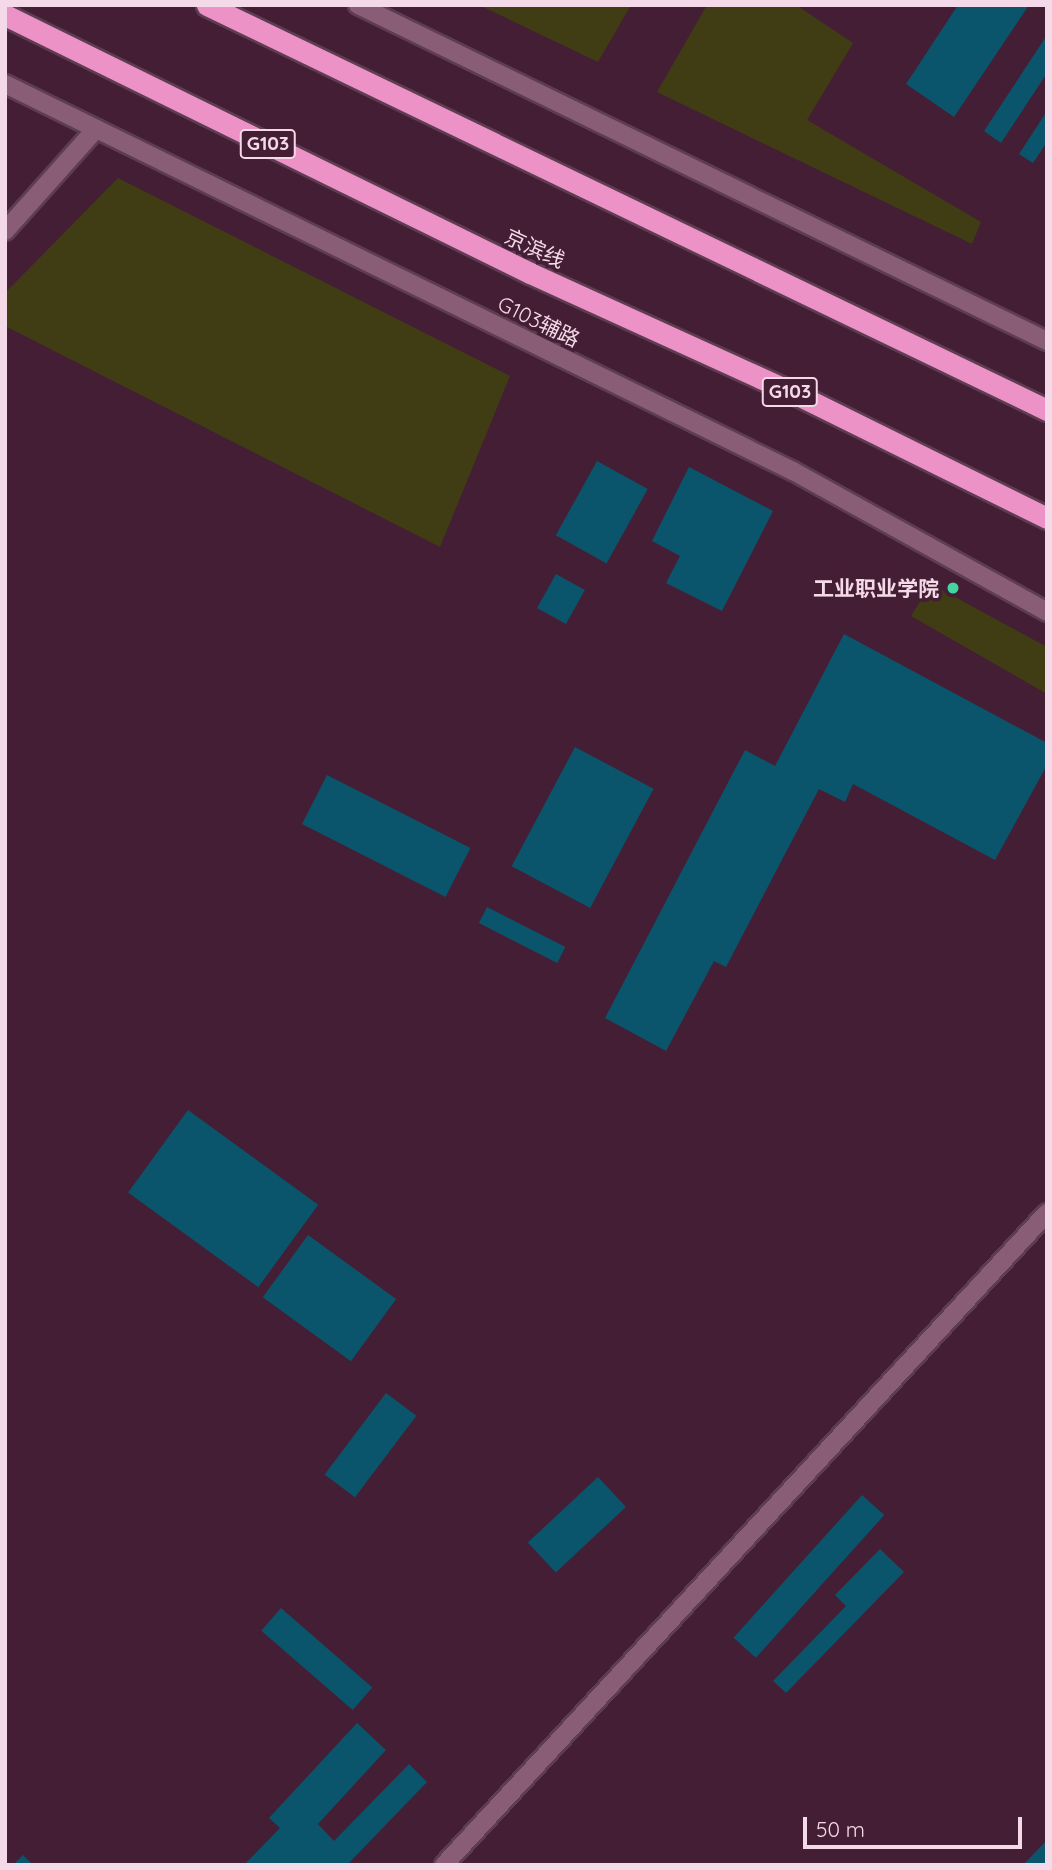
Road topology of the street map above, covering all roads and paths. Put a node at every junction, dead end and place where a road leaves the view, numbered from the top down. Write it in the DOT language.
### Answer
graph roads {
  1 [pos="207,5"];
  2 [pos="358,5"];
  3 [pos="5,15"];
  4 [pos="5,84"];
  5 [pos="96,129"];
  6 [pos="5,231"];
  7 [pos="1047,341"];
  8 [pos="1047,410"];
  9 [pos="1047,518"];
  10 [pos="1047,612"];
  11 [pos="1047,1213"];
  12 [pos="444,1865"];
  1 -- 8 [label="highway"];
  2 -- 7 [label="street"];
  3 -- 9 [label="highway, 京滨线 / G103"];
  4 -- 5 [label="street, G103辅路"];
  5 -- 6 [label="street"];
  5 -- 10 [label="street, G103辅路"];
  11 -- 12 [label="street"];
}
